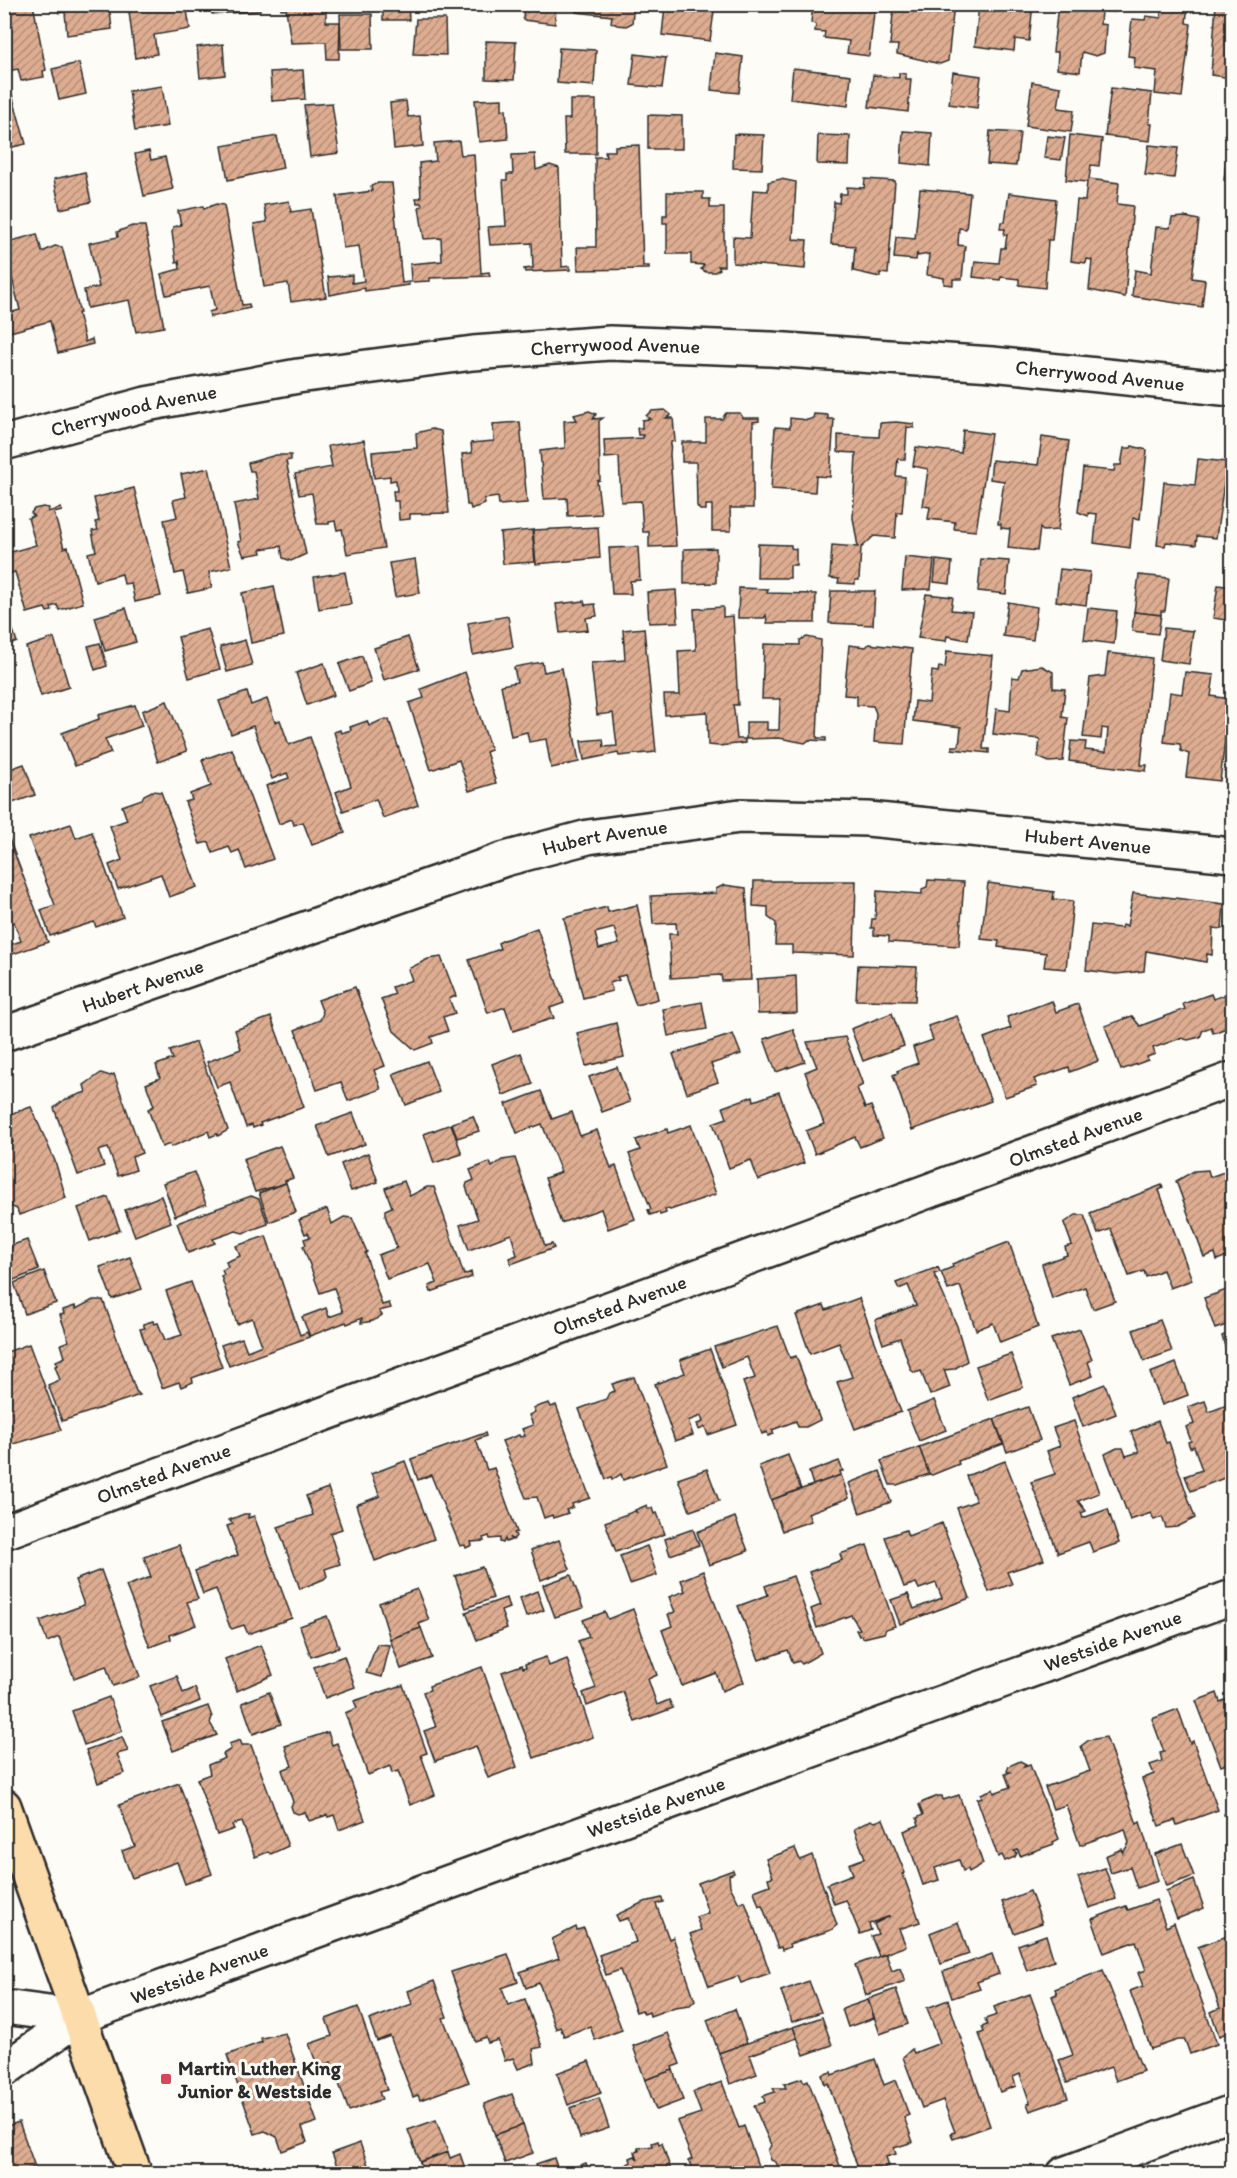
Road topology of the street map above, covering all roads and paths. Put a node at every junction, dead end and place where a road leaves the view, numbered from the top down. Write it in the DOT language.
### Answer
graph roads {
  1 [pos="1233,389"];
  2 [pos="4,443"];
  3 [pos="1233,855"];
  4 [pos="4,1034"];
  5 [pos="1233,1078"];
  6 [pos="4,1532"];
  7 [pos="1233,1597"];
  8 [pos="4,1806"];
  9 [pos="4,2007"];
  10 [pos="79,2017"];
  11 [pos="4,2070"];
  12 [pos="1233,2112"];
  13 [pos="135,2174"];
  14 [pos="1064,2174"];
  1 -- 2 [label="street, Cherrywood Avenue"];
  3 -- 4 [label="street, Hubert Avenue"];
  5 -- 6 [label="street, Olmsted Avenue"];
  7 -- 10 [label="street, Westside Avenue"];
  8 -- 10 [label="main road"];
  9 -- 10 [label="street"];
  10 -- 11 [label="street"];
  10 -- 13 [label="main road"];
  12 -- 14 [label="street"];
}
